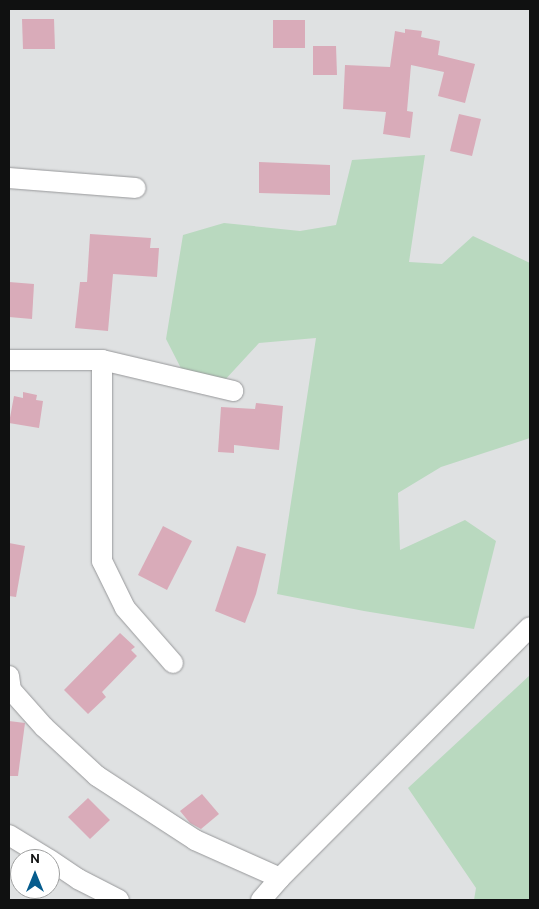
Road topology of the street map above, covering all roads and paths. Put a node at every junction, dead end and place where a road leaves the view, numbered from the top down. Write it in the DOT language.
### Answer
graph roads {
  1 [pos="9,178"];
  2 [pos="136,188"];
  3 [pos="9,360"];
  4 [pos="102,360"];
  5 [pos="232,391"];
  6 [pos="530,627"];
  7 [pos="173,662"];
  8 [pos="9,676"];
  9 [pos="9,835"];
  10 [pos="31,849"];
  11 [pos="60,867"];
  12 [pos="280,878"];
  13 [pos="119,900"];
  14 [pos="261,900"];
  1 -- 2 [label="street"];
  3 -- 4 [label="street"];
  4 -- 5 [label="street"];
  4 -- 7 [label="street"];
  6 -- 12 [label="street"];
  8 -- 12 [label="street"];
  9 -- 10 [label="street"];
  11 -- 13 [label="street"];
  12 -- 14 [label="street"];
}
